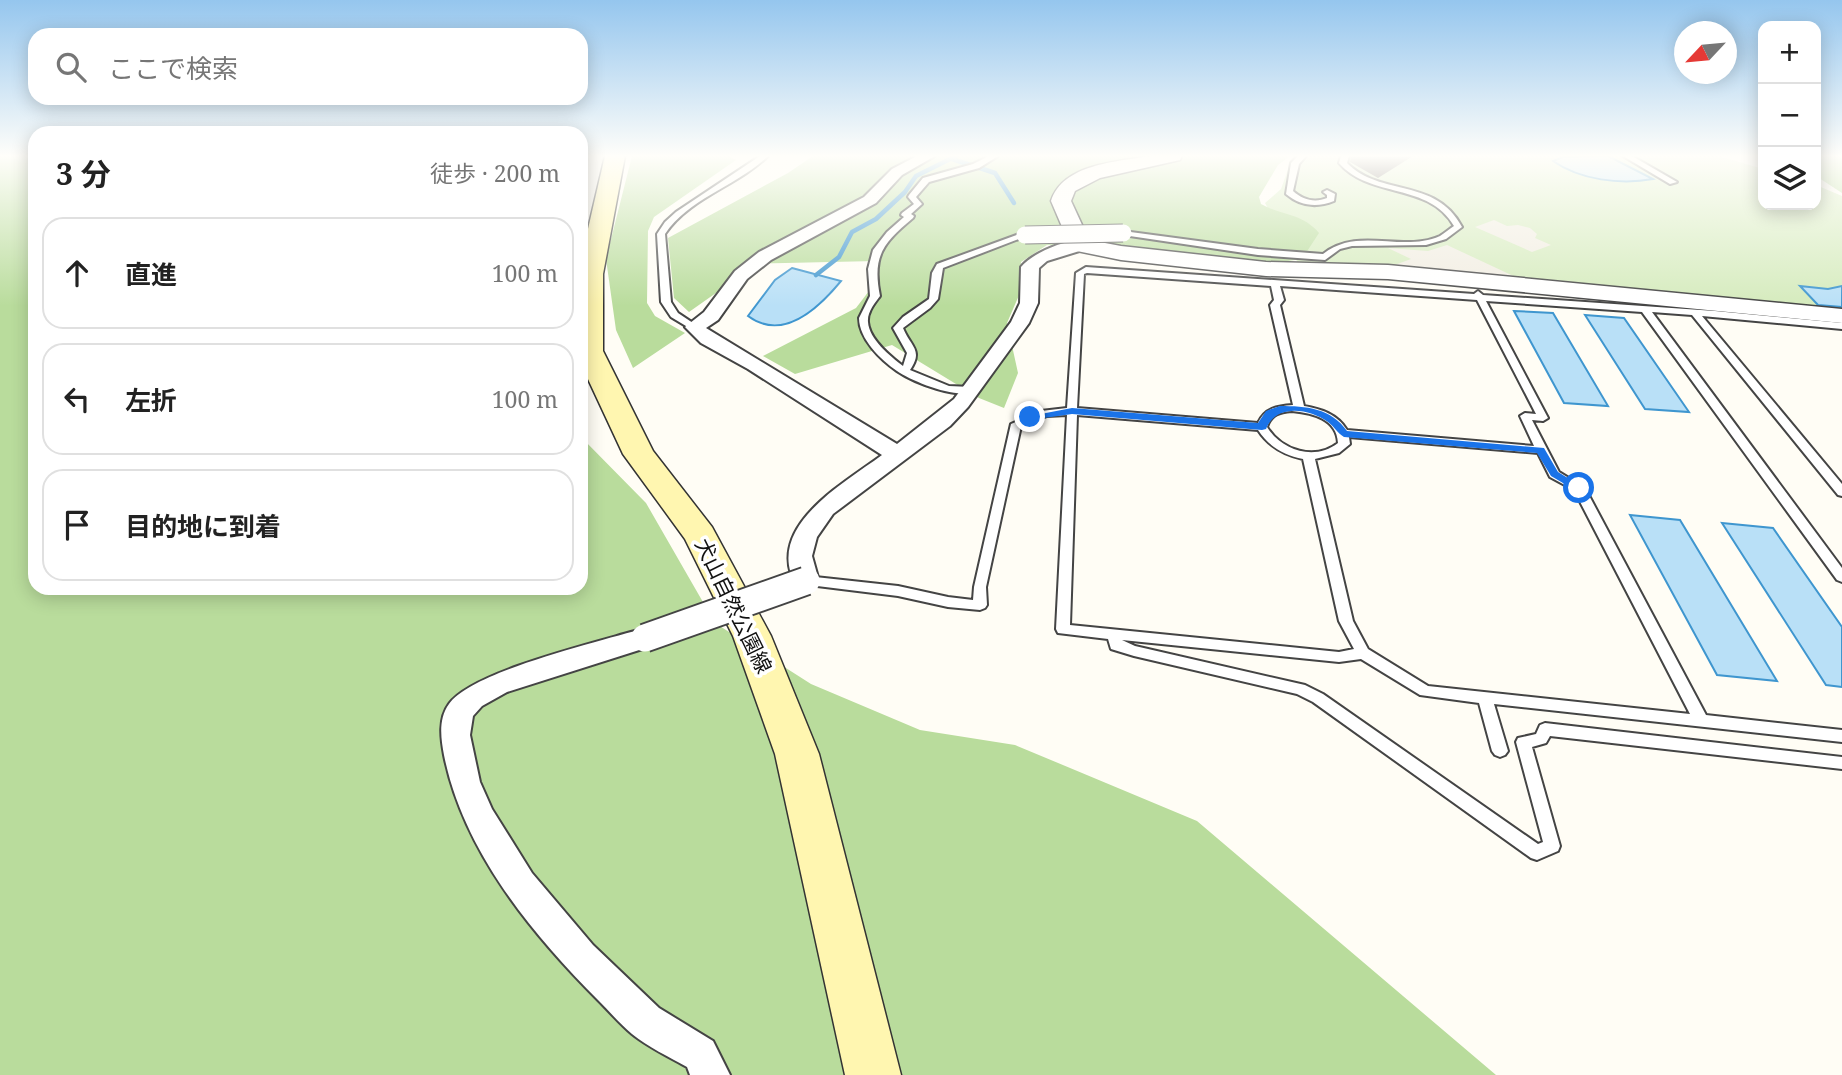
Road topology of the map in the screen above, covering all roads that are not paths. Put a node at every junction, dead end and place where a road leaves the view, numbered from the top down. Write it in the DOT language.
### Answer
graph roads {
  1 [pos="604,206"];
  2 [pos="691,206"];
  3 [pos="858,206"];
  4 [pos="915,206"];
  5 [pos="1063,206"];
  6 [pos="1441,206"];
  7 [pos="1123,233"];
  8 [pos="1025,235"];
  9 [pos="1080,245"];
  10 [pos="1275,284"];
  11 [pos="1476,289"];
  12 [pos="1645,309"];
  13 [pos="1695,313"];
  14 [pos="1842,316"];
  15 [pos="1842,326"];
  16 [pos="694,327"];
  17 [pos="904,371"];
  18 [pos="971,390"];
  19 [pos="1299,408"];
  20 [pos="1072,411"];
  21 [pos="1262,427"];
  22 [pos="1344,433"];
  23 [pos="1541,450"];
  24 [pos="897,454"];
  25 [pos="1308,455"];
  26 [pos="1842,492"];
  27 [pos="1842,577"];
  28 [pos="806,581"];
  29 [pos="1114,634"];
  30 [pos="1363,653"];
  31 [pos="1485,697"];
  32 [pos="1701,720"];
  33 [pos="1842,736"];
  34 [pos="1500,751"];
  35 [pos="1842,763"];
  36 [pos="711,1075"];
  37 [pos="873,1075"];
  1 -- 37 [label="main road, 犬山自然公園線"];
  2 -- 16 [label="lane"];
  3 -- 16 [label="street"];
  4 -- 17 [label="lane"];
  5 -- 9 [label="street"];
  6 -- 7 [label="lane"];
  7 -- 8 [label="street, bridge"];
  8 -- 17 [label="lane"];
  9 -- 11 [label="street"];
  9 -- 18 [label="street"];
  10 -- 11 [label="lane"];
  10 -- 19 [label="lane"];
  10 -- 20 [label="lane"];
  11 -- 12 [label="lane"];
  11 -- 14 [label="street"];
  11 -- 23 [label="lane"];
  12 -- 13 [label="lane"];
  12 -- 27 [label="lane"];
  13 -- 15 [label="lane"];
  13 -- 26 [label="lane"];
  16 -- 24 [label="street"];
  17 -- 18 [label="lane"];
  18 -- 24 [label="street"];
  19 -- 21 [label="lane"];
  19 -- 22 [label="lane"];
  20 -- 21 [label="lane"];
  20 -- 28 [label="lane"];
  20 -- 29 [label="lane"];
  21 -- 25 [label="lane"];
  22 -- 23 [label="lane"];
  22 -- 25 [label="lane"];
  23 -- 32 [label="lane"];
  24 -- 28 [label="street"];
  25 -- 30 [label="lane"];
  28 -- 36 [label="street, bridge"];
  29 -- 30 [label="lane"];
  29 -- 35 [label="lane"];
  30 -- 31 [label="lane"];
  31 -- 32 [label="lane"];
  31 -- 34 [label="lane"];
  32 -- 33 [label="lane"];
}
